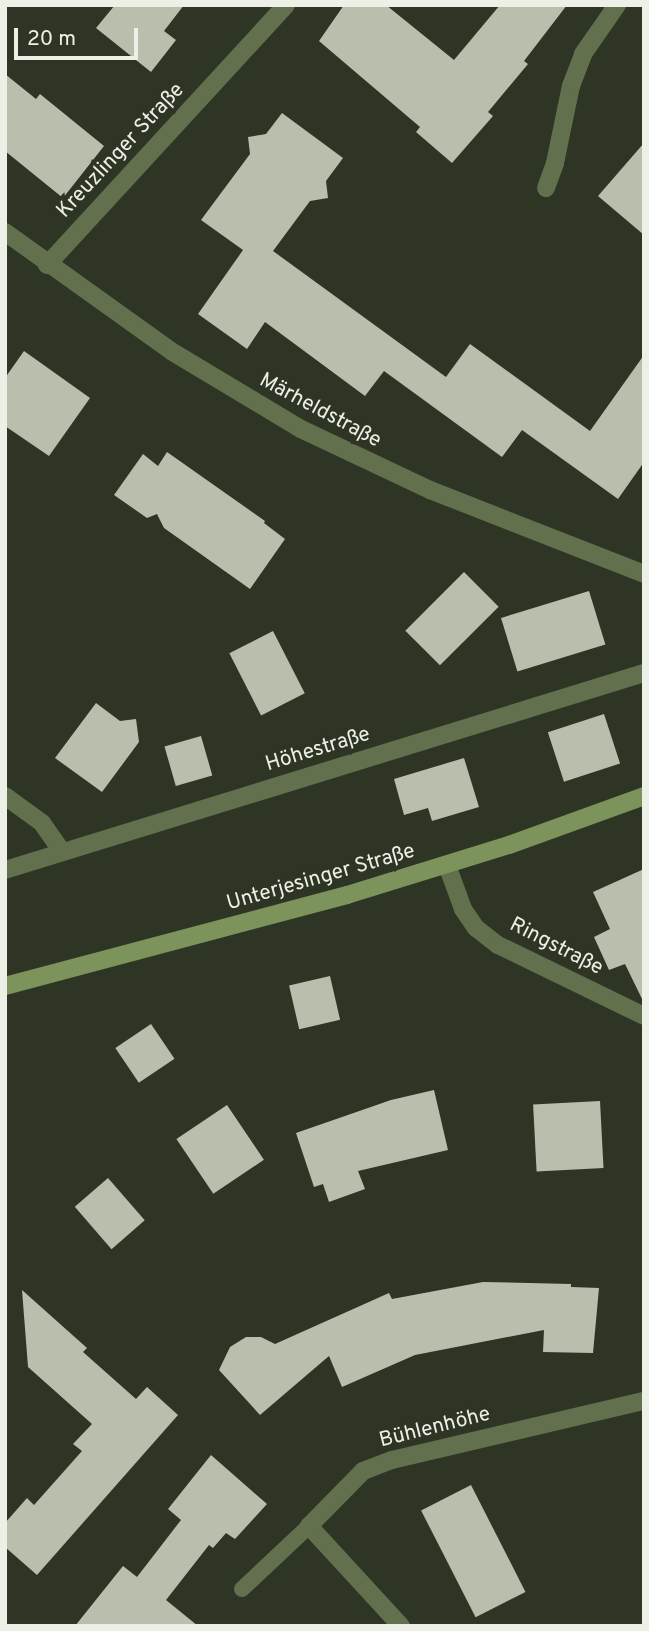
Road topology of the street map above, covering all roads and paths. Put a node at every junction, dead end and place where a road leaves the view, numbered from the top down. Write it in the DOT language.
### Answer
graph roads {
  1 [pos="286,5"];
  2 [pos="617,5"];
  3 [pos="546,188"];
  4 [pos="5,232"];
  5 [pos="47,265"];
  6 [pos="644,574"];
  7 [pos="644,673"];
  8 [pos="5,796"];
  9 [pos="644,796"];
  10 [pos="62,852"];
  11 [pos="447,865"];
  12 [pos="5,870"];
  13 [pos="5,986"];
  14 [pos="644,1016"];
  15 [pos="644,1401"];
  16 [pos="309,1526"];
  17 [pos="242,1589"];
  18 [pos="401,1626"];
  1 -- 5 [label="street, Kreuzlinger Straße"];
  2 -- 3 [label="street"];
  4 -- 5 [label="street, Märheldstraße"];
  5 -- 6 [label="street, Märheldstraße"];
  7 -- 10 [label="street, Höhestraße"];
  8 -- 10 [label="street"];
  9 -- 11 [label="main road, Unterjesinger Straße"];
  10 -- 12 [label="street, Höhestraße"];
  11 -- 13 [label="main road, Unterjesinger Straße"];
  11 -- 14 [label="street, Ringstraße"];
  15 -- 16 [label="street, Bühlenhöhe"];
  16 -- 17 [label="lane"];
  16 -- 18 [label="street"];
}
